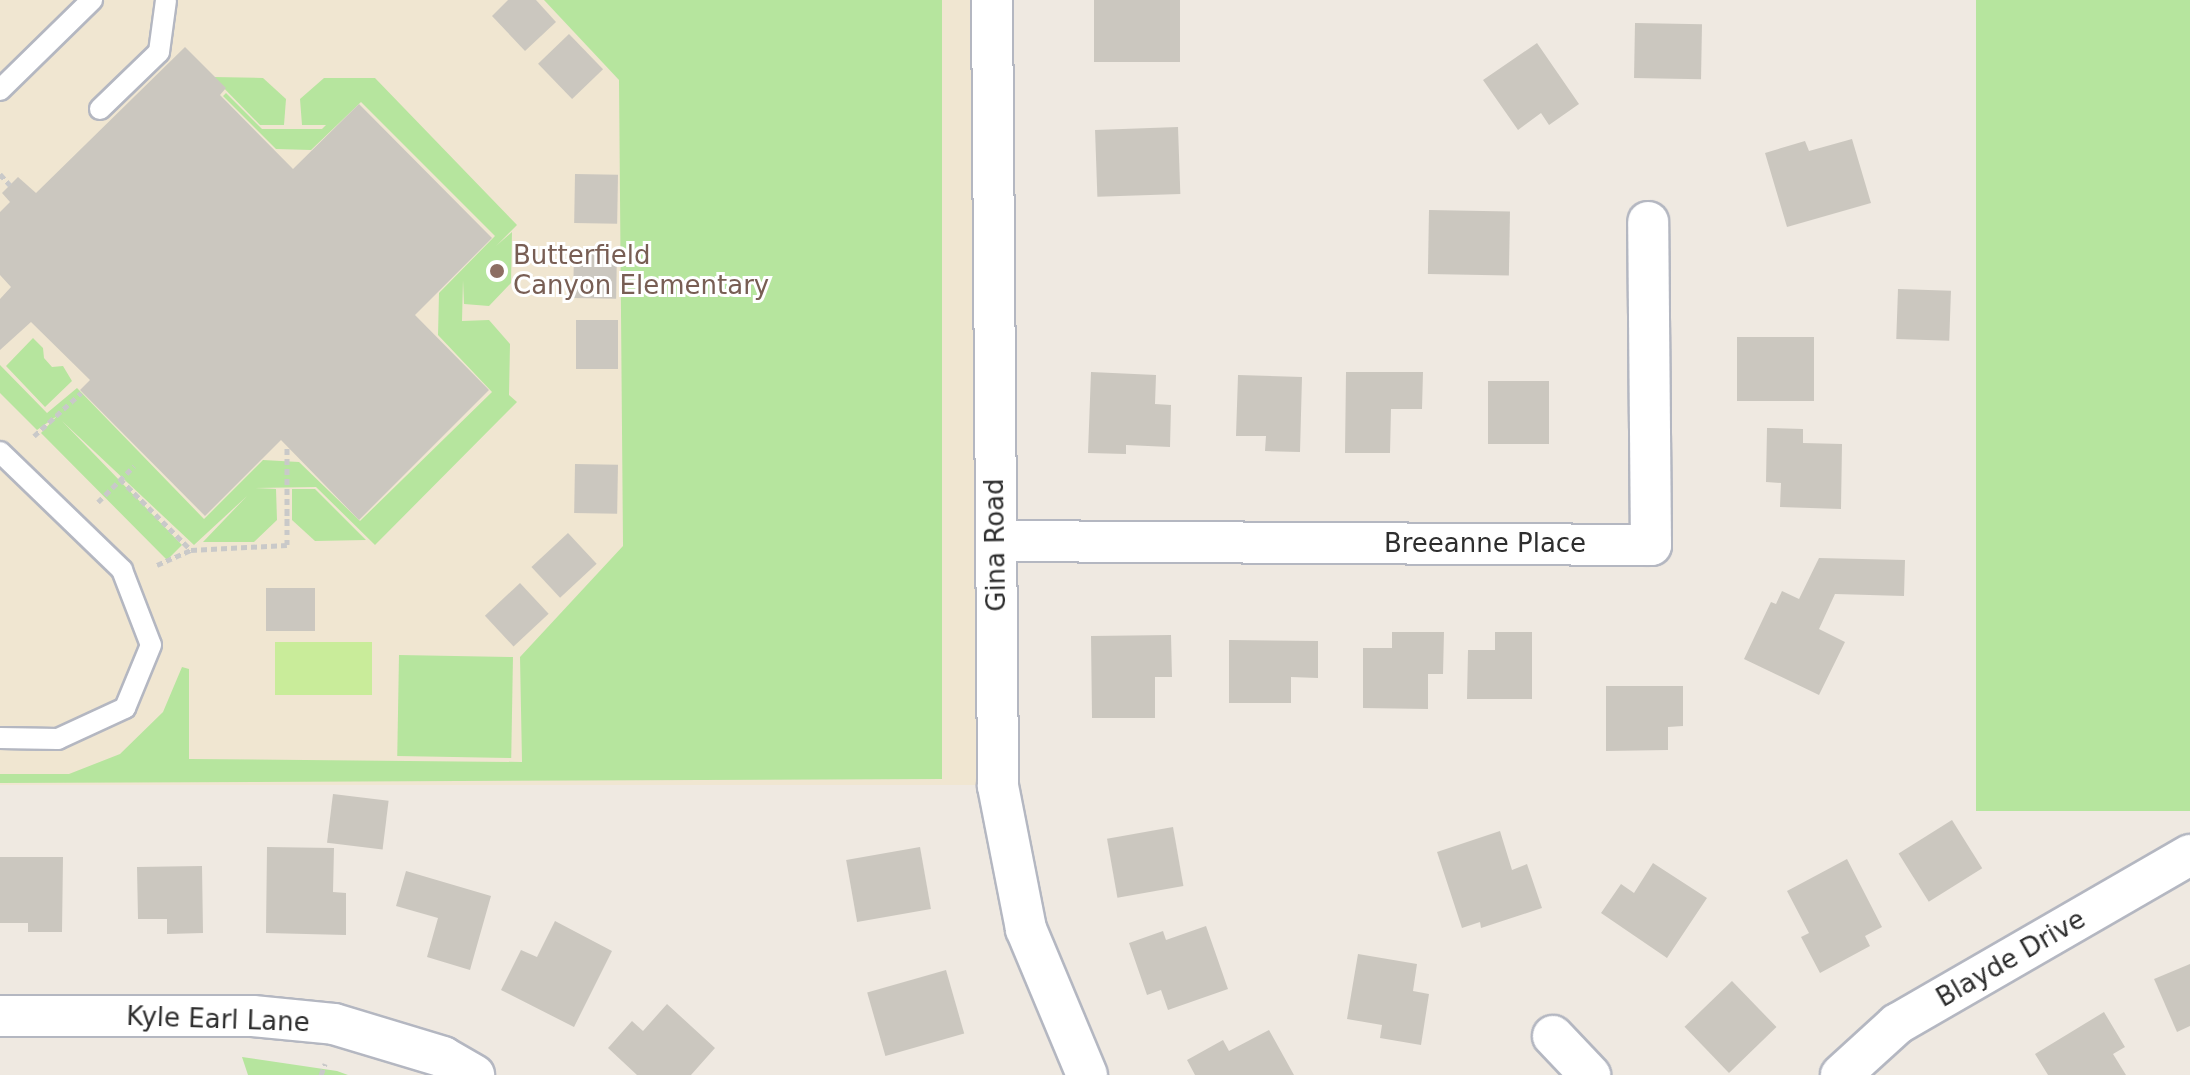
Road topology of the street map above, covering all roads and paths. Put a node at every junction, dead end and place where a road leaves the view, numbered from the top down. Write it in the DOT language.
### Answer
graph roads {
  1 [pos="92,0"];
  2 [pos="166,0"];
  3 [pos="992,0"];
  4 [pos="0,90"];
  5 [pos="100,109"];
  6 [pos="0,174"];
  7 [pos="10,185"];
  8 [pos="1648,222"];
  9 [pos="81,393"];
  10 [pos="34,436"];
  11 [pos="287,447"];
  12 [pos="0,452"];
  13 [pos="134,466"];
  14 [pos="120,479"];
  15 [pos="98,502"];
  16 [pos="996,541"];
  17 [pos="191,550"];
  18 [pos="157,565"];
  19 [pos="0,738"];
  20 [pos="2190,855"];
  21 [pos="0,1016"];
  22 [pos="1553,1036"];
  23 [pos="325,1064"];
  24 [pos="321,1075"];
  25 [pos="474,1075"];
  26 [pos="1087,1075"];
  27 [pos="1590,1075"];
  28 [pos="1841,1075"];
  1 -- 4 [label="lane"];
  2 -- 5 [label="lane"];
  3 -- 16 [label="street, Gina Road"];
  6 -- 7 [label="path"];
  8 -- 16 [label="street, Breeanne Place"];
  9 -- 10 [label="path"];
  11 -- 17 [label="path"];
  12 -- 19 [label="lane"];
  13 -- 14 [label="path"];
  14 -- 15 [label="path"];
  14 -- 17 [label="path"];
  16 -- 26 [label="street, Gina Road"];
  17 -- 18 [label="path"];
  20 -- 28 [label="street, Blayde Drive"];
  21 -- 25 [label="street, Kyle Earl Lane"];
  22 -- 27 [label="street"];
  23 -- 24 [label="path"];
}
